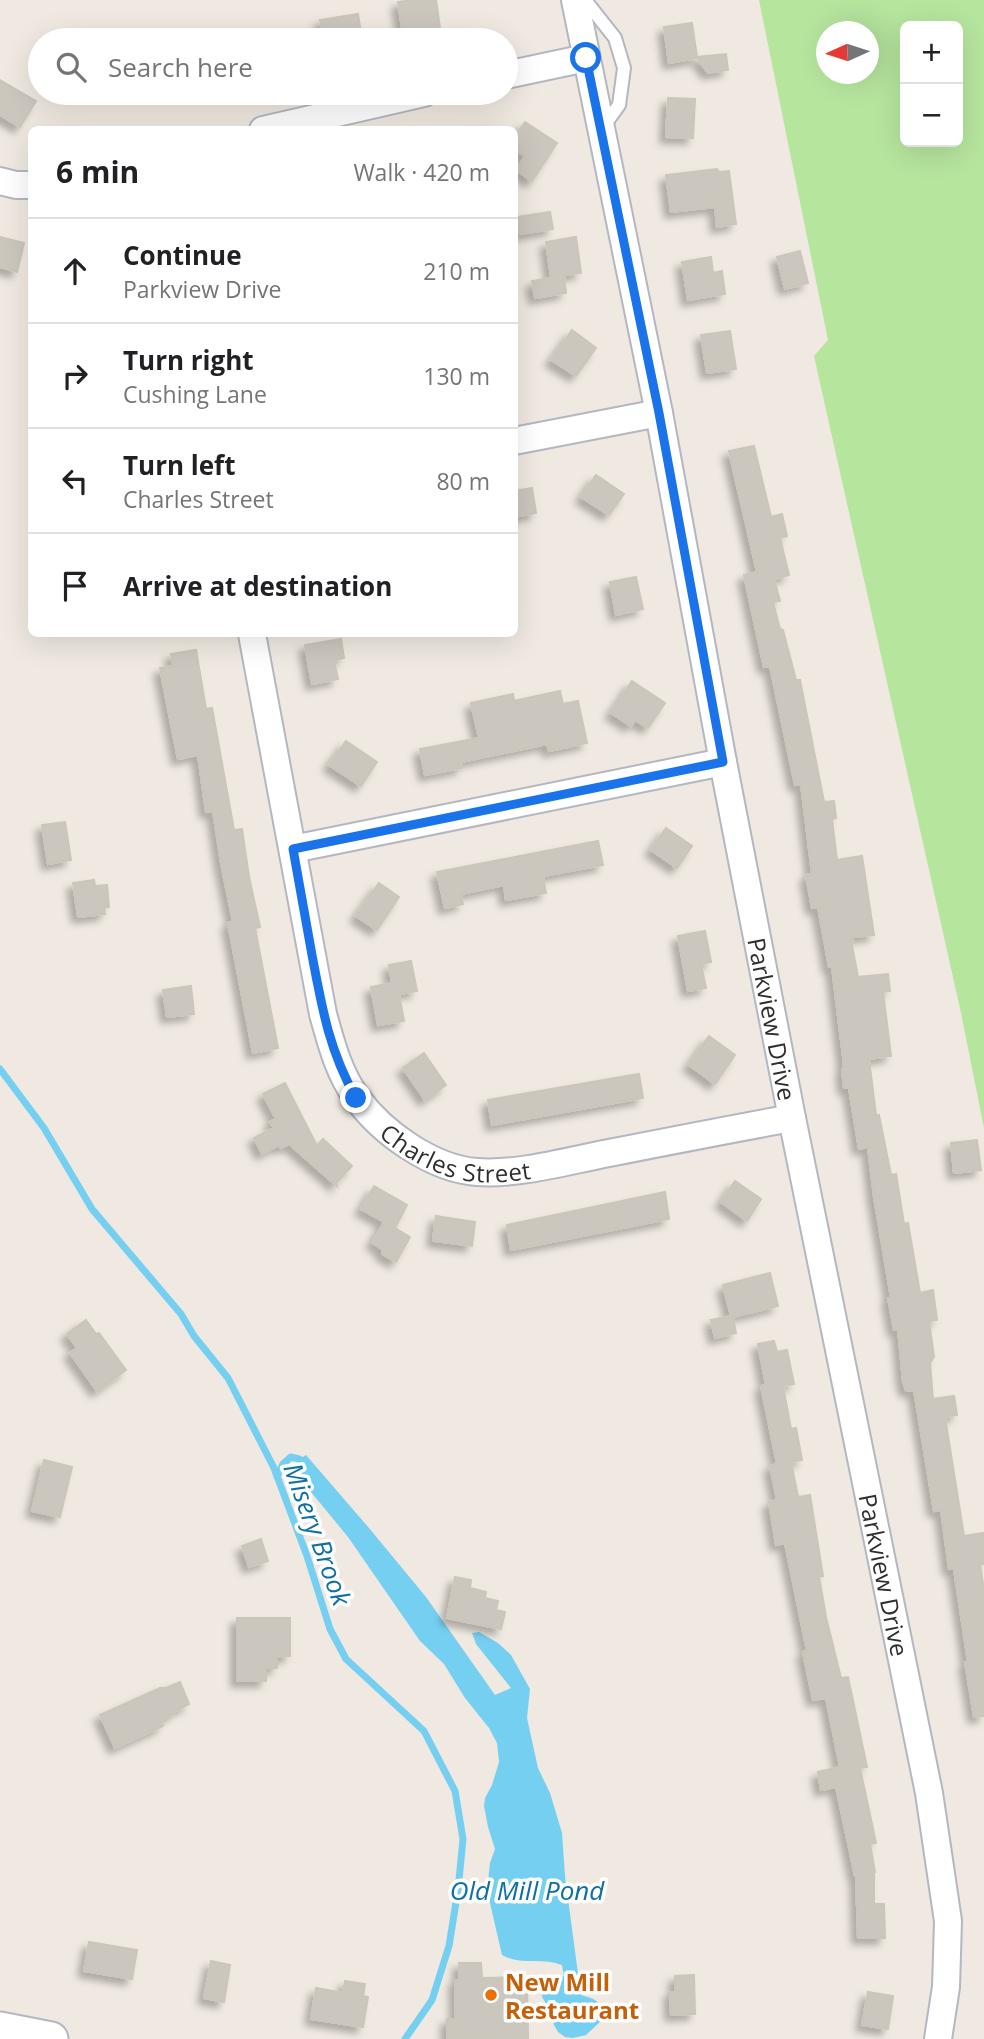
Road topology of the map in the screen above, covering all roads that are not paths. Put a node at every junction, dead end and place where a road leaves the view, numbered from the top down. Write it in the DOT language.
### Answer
graph roads {
  1 [pos="575,0"];
  2 [pos="585,0"];
  3 [pos="586,58"];
  4 [pos="518,72"];
  5 [pos="372,105"];
  6 [pos="280,126"];
  7 [pos="601,130"];
  8 [pos="0,181"];
  9 [pos="28,185"];
  10 [pos="659,413"];
  11 [pos="518,440"];
  12 [pos="253,637"];
  13 [pos="723,762"];
  14 [pos="293,849"];
  15 [pos="792,1118"];
  16 [pos="0,2029"];
  17 [pos="51,2039"];
  18 [pos="938,2039"];
  1 -- 3 [label="street, Parkview Drive"];
  2 -- 7 [label="lane"];
  3 -- 4 [label="street"];
  3 -- 7 [label="street, Parkview Drive"];
  5 -- 6 [label="street"];
  7 -- 10 [label="street, Parkview Drive"];
  8 -- 9 [label="street"];
  10 -- 11 [label="street"];
  10 -- 13 [label="street, Parkview Drive"];
  12 -- 14 [label="street, Charles Street"];
  13 -- 14 [label="street"];
  13 -- 15 [label="street, Parkview Drive"];
  14 -- 15 [label="street, Charles Street"];
  15 -- 18 [label="street, Parkview Drive"];
  16 -- 17 [label="street"];
}
